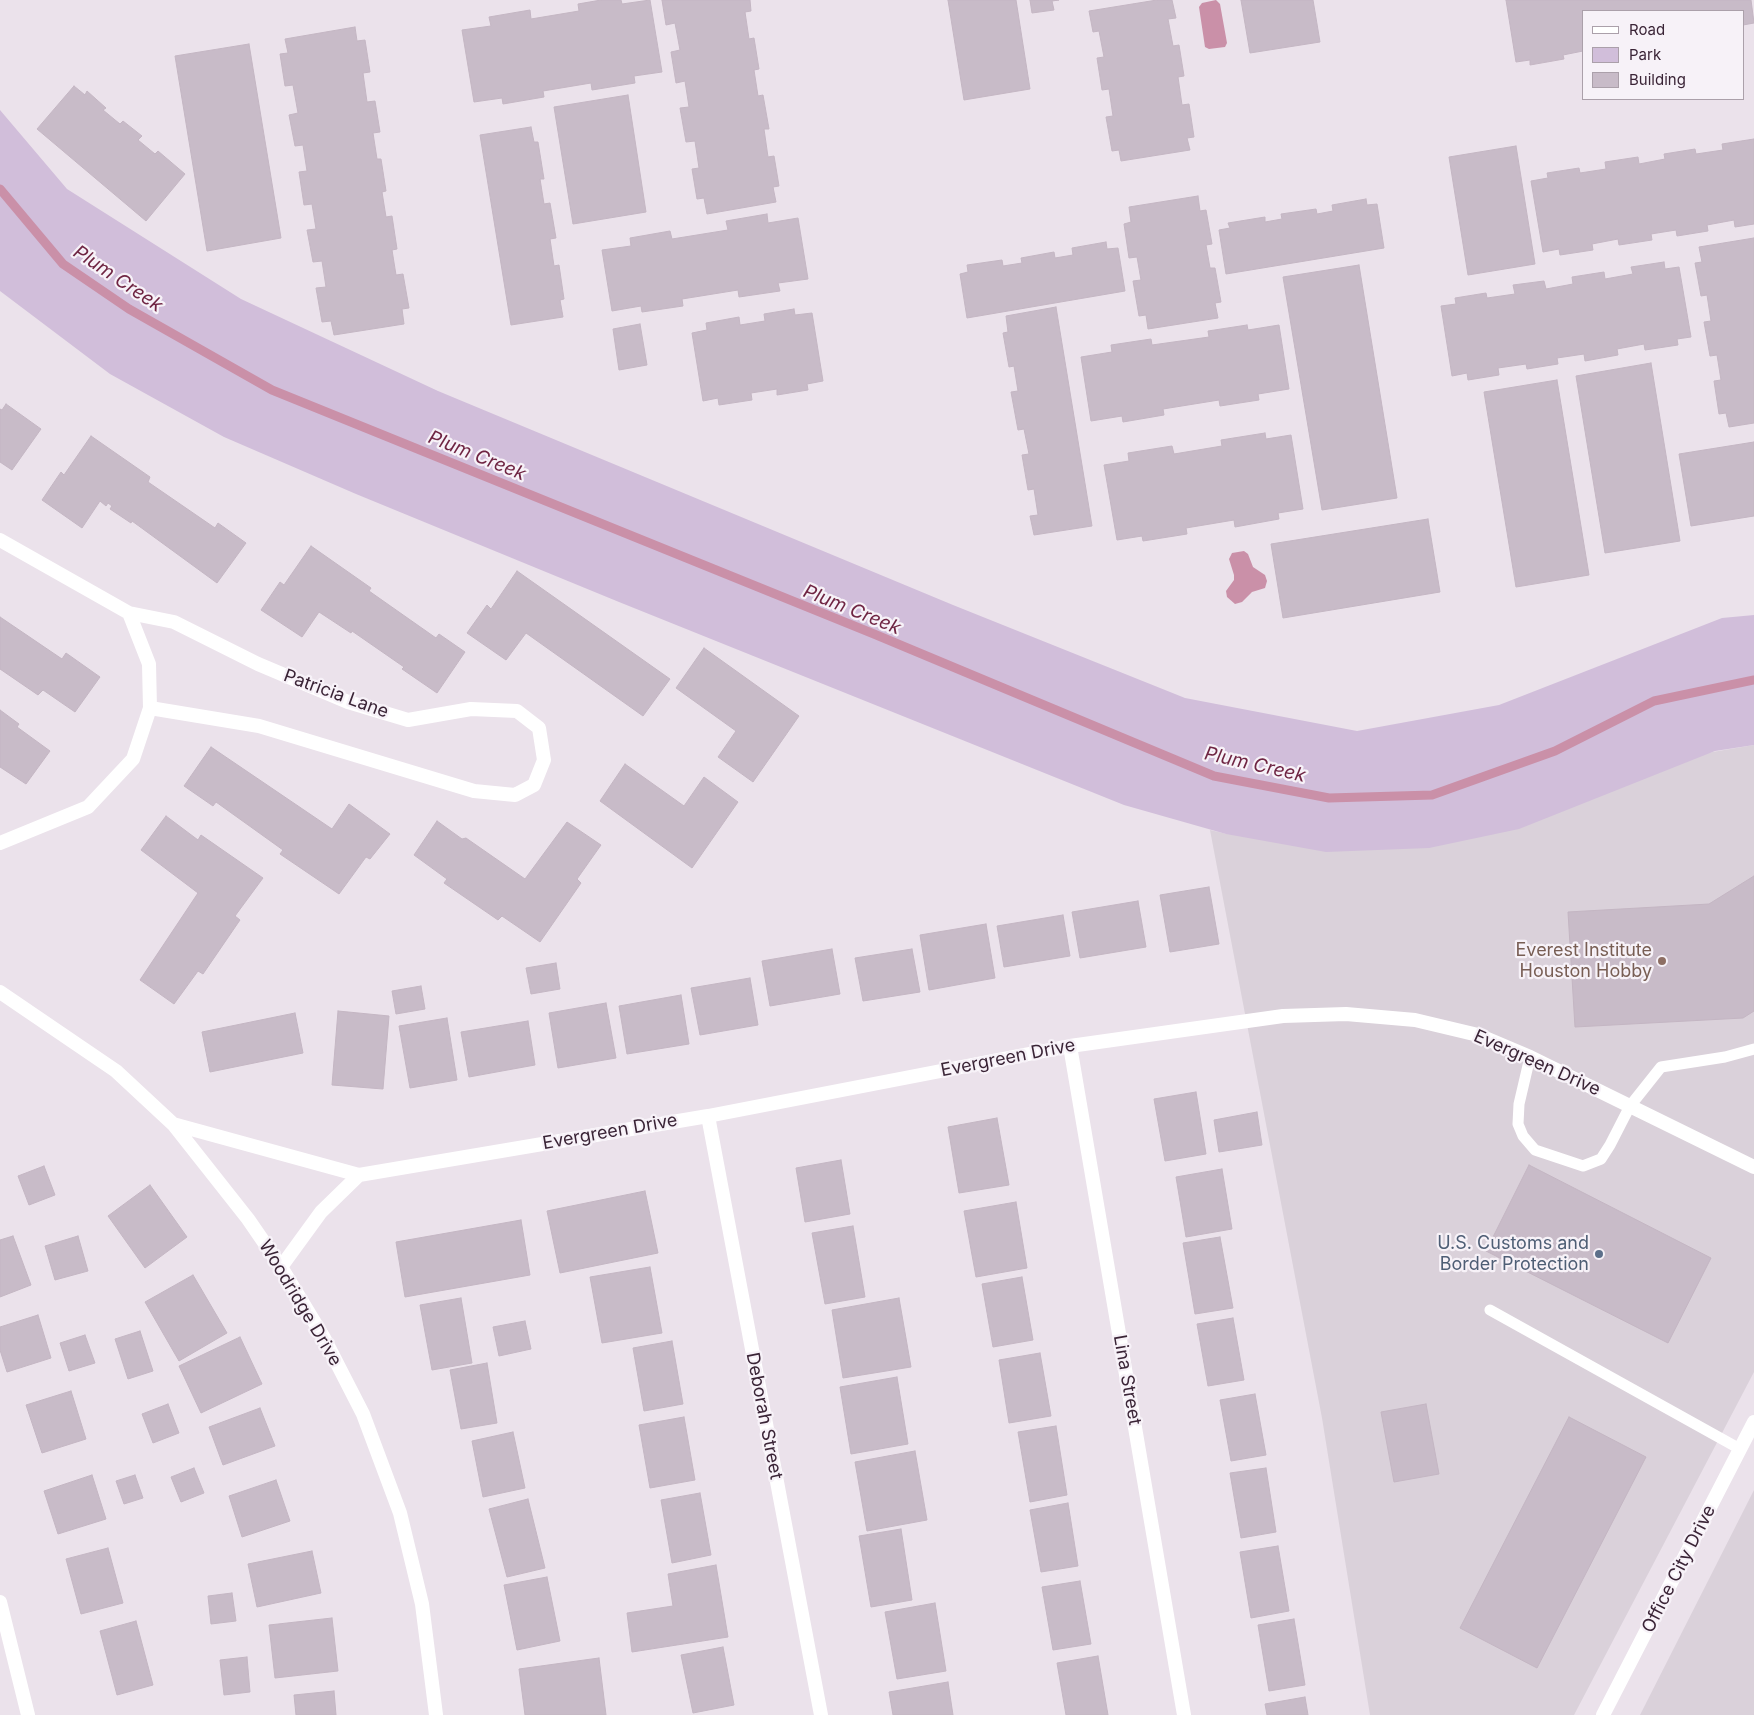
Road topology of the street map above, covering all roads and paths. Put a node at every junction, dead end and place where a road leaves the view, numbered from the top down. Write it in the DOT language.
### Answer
graph roads {
  1 [pos="0,540"];
  2 [pos="129,613"];
  3 [pos="150,708"];
  4 [pos="0,843"];
  5 [pos="0,992"];
  6 [pos="1070,1046"];
  7 [pos="1754,1049"];
  8 [pos="1530,1057"];
  9 [pos="1630,1106"];
  10 [pos="708,1116"];
  11 [pos="173,1124"];
  12 [pos="1754,1168"];
  13 [pos="359,1175"];
  14 [pos="281,1267"];
  15 [pos="1490,1310"];
  16 [pos="1754,1422"];
  17 [pos="1740,1449"];
  18 [pos="0,1602"];
  19 [pos="28,1715"];
  20 [pos="436,1715"];
  21 [pos="821,1715"];
  22 [pos="1184,1715"];
  23 [pos="1604,1715"];
  1 -- 2 [label="street, Patricia Lane"];
  2 -- 3 [label="street"];
  2 -- 3 [label="street, Patricia Lane"];
  3 -- 4 [label="street"];
  5 -- 11 [label="street, Woodridge Drive"];
  6 -- 8 [label="street, Evergreen Drive"];
  6 -- 10 [label="street, Evergreen Drive"];
  6 -- 22 [label="street, Lina Street"];
  7 -- 9 [label="lane"];
  8 -- 9 [label="street, Evergreen Drive"];
  8 -- 9 [label="lane"];
  9 -- 12 [label="street, Evergreen Drive"];
  10 -- 13 [label="street, Evergreen Drive"];
  10 -- 21 [label="street, Deborah Street"];
  11 -- 13 [label="street"];
  11 -- 14 [label="street, Woodridge Drive"];
  13 -- 14 [label="street"];
  14 -- 20 [label="street, Woodridge Drive"];
  15 -- 17 [label="lane"];
  16 -- 17 [label="street, Office City Drive"];
  17 -- 23 [label="street, Office City Drive"];
  18 -- 19 [label="street"];
}
